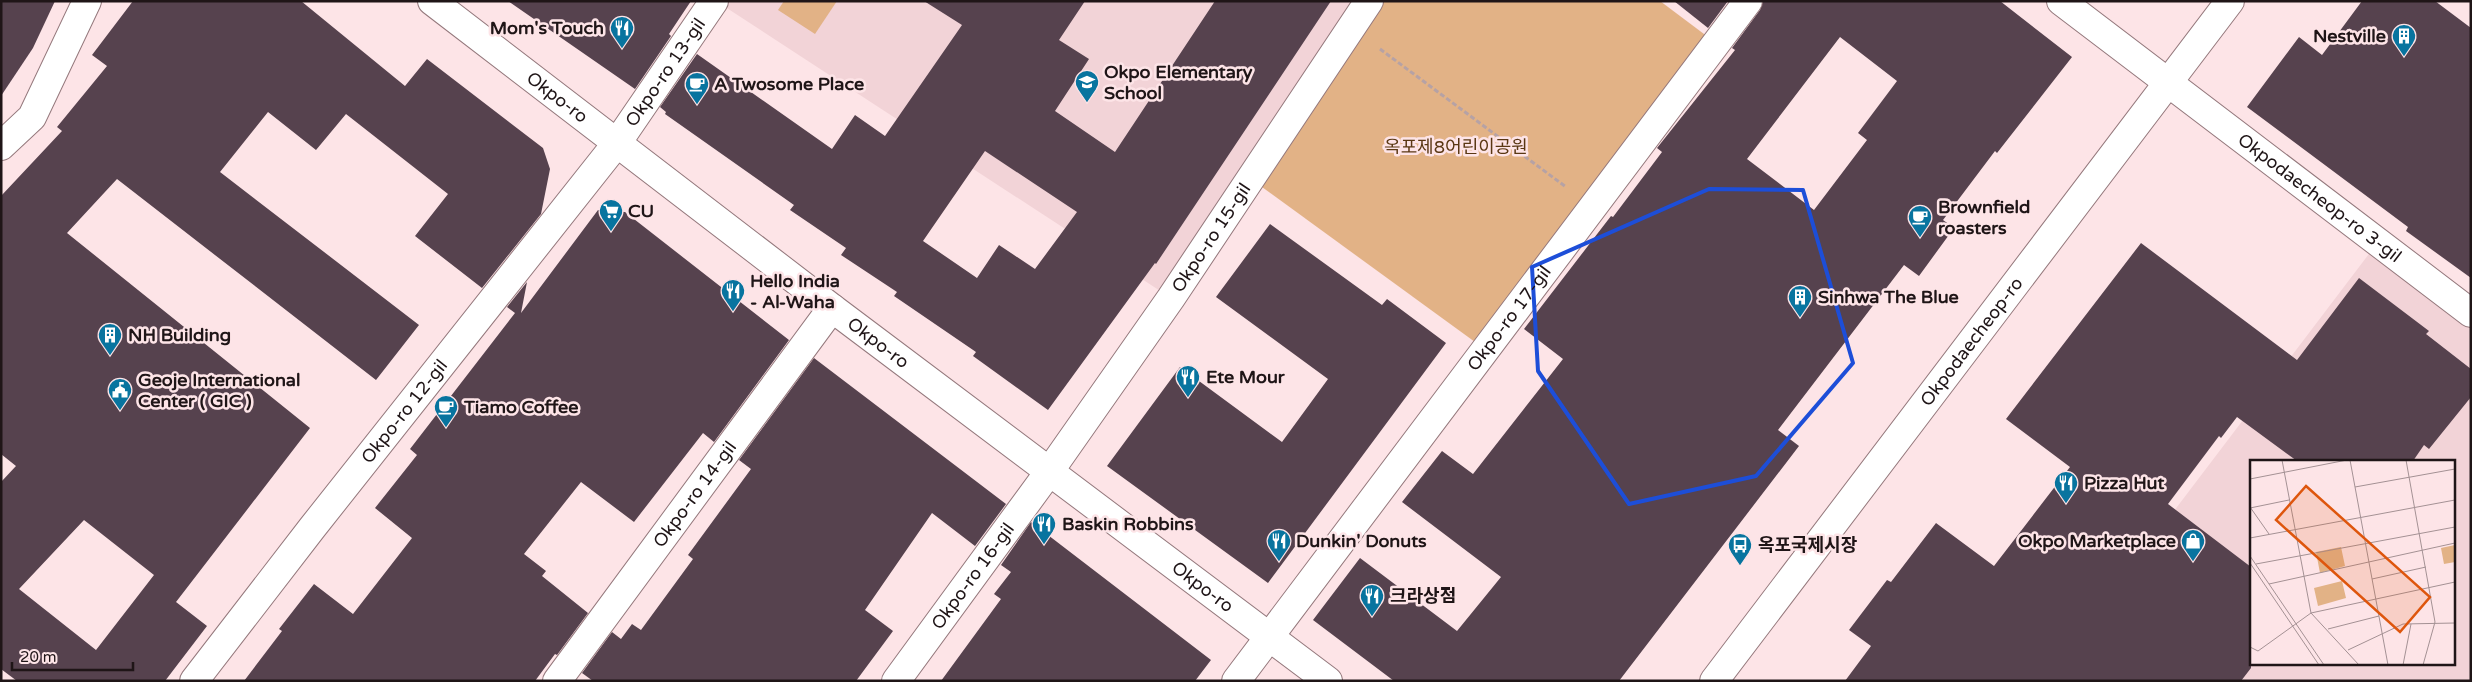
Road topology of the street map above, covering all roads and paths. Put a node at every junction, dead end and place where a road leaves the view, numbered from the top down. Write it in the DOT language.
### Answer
graph roads {
  1 [pos="87,1"];
  2 [pos="432,1"];
  3 [pos="714,1"];
  4 [pos="1369,1"];
  5 [pos="1748,1"];
  6 [pos="2061,1"];
  7 [pos="2230,1"];
  8 [pos="1352,28"];
  9 [pos="2168,84"];
  10 [pos="617,143"];
  11 [pos="1,146"];
  12 [pos="1594,207"];
  13 [pos="832,308"];
  14 [pos="2471,313"];
  15 [pos="1049,472"];
  16 [pos="1270,636"];
  17 [pos="194,681"];
  18 [pos="557,681"];
  19 [pos="896,681"];
  20 [pos="1236,681"];
  21 [pos="1328,681"];
  22 [pos="1714,681"];
  1 -- 11 [label="street"];
  2 -- 10 [label="street, Okpo-ro"];
  3 -- 10 [label="street, Okpo-ro 13-gil"];
  4 -- 8 [label="street, Okpo-ro 15-gil"];
  5 -- 12 [label="street, Okpo-ro 17-gil"];
  6 -- 9 [label="street, Okpodaecheop-ro 3-gil"];
  7 -- 9 [label="street, Okpodaecheop-ro"];
  8 -- 12 [label="path"];
  8 -- 15 [label="street, Okpo-ro 15-gil"];
  9 -- 14 [label="street, Okpodaecheop-ro 3-gil"];
  9 -- 22 [label="street, Okpodaecheop-ro"];
  10 -- 13 [label="street, Okpo-ro"];
  10 -- 17 [label="street, Okpo-ro 12-gil"];
  12 -- 16 [label="street, Okpo-ro 17-gil"];
  13 -- 15 [label="street, Okpo-ro"];
  13 -- 18 [label="street, Okpo-ro 14-gil"];
  15 -- 16 [label="street, Okpo-ro"];
  15 -- 19 [label="street, Okpo-ro 16-gil"];
  16 -- 20 [label="street, Okpo-ro 17-gil"];
  16 -- 21 [label="street, Okpo-ro"];
}
